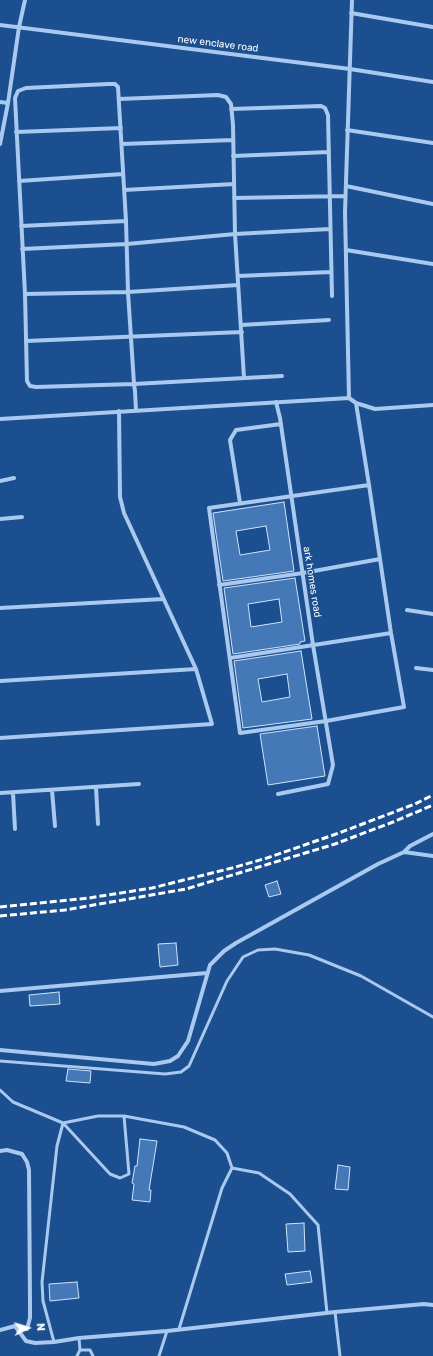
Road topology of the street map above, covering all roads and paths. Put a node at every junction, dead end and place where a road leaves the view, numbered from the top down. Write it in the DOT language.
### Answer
graph roads {
  1 [pos="25,0"];
  2 [pos="352,0"];
  3 [pos="351,13"];
  4 [pos="0,25"];
  5 [pos="19,27"];
  6 [pos="433,27"];
  7 [pos="350,69"];
  8 [pos="433,82"];
  9 [pos="119,99"];
  10 [pos="0,102"];
  11 [pos="8,103"];
  12 [pos="231,109"];
  13 [pos="121,128"];
  14 [pos="347,130"];
  15 [pos="16,132"];
  16 [pos="233,140"];
  17 [pos="433,143"];
  18 [pos="0,144"];
  19 [pos="122,144"];
  20 [pos="329,152"];
  21 [pos="233,156"];
  22 [pos="123,174"];
  23 [pos="19,181"];
  24 [pos="234,184"];
  25 [pos="346,186"];
  26 [pos="124,190"];
  27 [pos="330,196"];
  28 [pos="346,196"];
  29 [pos="234,198"];
  30 [pos="433,204"];
  31 [pos="126,220"];
  32 [pos="21,226"];
  33 [pos="330,229"];
  34 [pos="235,234"];
  35 [pos="127,244"];
  36 [pos="22,249"];
  37 [pos="346,250"];
  38 [pos="433,264"];
  39 [pos="331,272"];
  40 [pos="238,276"];
  41 [pos="238,285"];
  42 [pos="128,292"];
  43 [pos="25,294"];
  44 [pos="332,296"];
  45 [pos="329,320"];
  46 [pos="241,325"];
  47 [pos="242,332"];
  48 [pos="131,337"];
  49 [pos="26,341"];
  50 [pos="282,376"];
  51 [pos="244,378"];
  52 [pos="134,384"];
  53 [pos="349,398"];
  54 [pos="276,402"];
  55 [pos="356,403"];
  56 [pos="433,405"];
  57 [pos="119,411"];
  58 [pos="136,411"];
  59 [pos="0,419"];
  60 [pos="281,424"];
  61 [pos="14,478"];
  62 [pos="0,481"];
  63 [pos="369,485"];
  64 [pos="291,496"];
  65 [pos="240,504"];
  66 [pos="22,517"];
  67 [pos="0,519"];
  68 [pos="380,559"];
  69 [pos="303,573"];
  70 [pos="219,585"];
  71 [pos="163,599"];
  72 [pos="0,608"];
  73 [pos="407,610"];
  74 [pos="433,614"];
  75 [pos="391,633"];
  76 [pos="314,645"];
  77 [pos="230,658"];
  78 [pos="416,668"];
  79 [pos="196,669"];
  80 [pos="433,670"];
  81 [pos="0,681"];
  82 [pos="326,721"];
  83 [pos="0,738"];
  84 [pos="139,784"];
  85 [pos="96,787"];
  86 [pos="52,790"];
  87 [pos="13,792"];
  88 [pos="0,793"];
  89 [pos="278,794"];
  90 [pos="98,824"];
  91 [pos="55,826"];
  92 [pos="16,829"];
  93 [pos="433,834"];
  94 [pos="404,852"];
  95 [pos="433,856"];
  96 [pos="207,973"];
  97 [pos="0,991"];
  98 [pos="433,1017"];
  99 [pos="0,1050"];
  100 [pos="0,1061"];
  101 [pos="0,1090"];
  102 [pos="124,1116"];
  103 [pos="63,1123"];
  104 [pos="0,1151"];
  105 [pos="232,1168"];
  106 [pos="433,1304"];
  107 [pos="335,1312"];
  108 [pos="327,1313"];
  109 [pos="15,1326"];
  110 [pos="179,1329"];
  111 [pos="0,1330"];
  112 [pos="167,1331"];
  113 [pos="79,1338"];
  114 [pos="54,1342"];
  115 [pos="80,1350"];
  116 [pos="77,1356"];
  117 [pos="93,1356"];
  118 [pos="159,1356"];
  119 [pos="340,1356"];
  1 -- 5 [label="street"];
  2 -- 3 [label="street"];
  3 -- 6 [label="street"];
  3 -- 7 [label="street"];
  4 -- 5 [label="street, new enclave road"];
  5 -- 7 [label="street, new enclave road"];
  5 -- 11 [label="street"];
  7 -- 8 [label="street, new enclave road"];
  7 -- 14 [label="street"];
  9 -- 12 [label="street"];
  9 -- 13 [label="street"];
  9 -- 15 [label="street"];
  10 -- 11 [label="street"];
  11 -- 18 [label="street"];
  12 -- 16 [label="street"];
  12 -- 20 [label="street"];
  13 -- 15 [label="street"];
  13 -- 19 [label="street"];
  14 -- 17 [label="street"];
  14 -- 25 [label="street"];
  15 -- 23 [label="street"];
  16 -- 19 [label="street"];
  16 -- 21 [label="street"];
  19 -- 22 [label="street"];
  20 -- 21 [label="street"];
  20 -- 27 [label="street"];
  21 -- 24 [label="street"];
  22 -- 23 [label="street"];
  22 -- 26 [label="street"];
  23 -- 32 [label="street"];
  24 -- 26 [label="street"];
  24 -- 29 [label="street"];
  25 -- 28 [label="street"];
  25 -- 30 [label="street"];
  26 -- 31 [label="street"];
  27 -- 28 [label="street"];
  27 -- 29 [label="street"];
  27 -- 33 [label="street"];
  28 -- 37 [label="street"];
  29 -- 34 [label="street"];
  31 -- 32 [label="street"];
  31 -- 35 [label="street"];
  32 -- 36 [label="street"];
  33 -- 34 [label="street"];
  33 -- 39 [label="street"];
  34 -- 35 [label="street"];
  34 -- 40 [label="street"];
  35 -- 36 [label="street"];
  35 -- 42 [label="street"];
  36 -- 43 [label="street"];
  37 -- 38 [label="street"];
  37 -- 53 [label="street"];
  39 -- 40 [label="street"];
  39 -- 44 [label="street"];
  40 -- 41 [label="street"];
  41 -- 42 [label="street"];
  41 -- 46 [label="street"];
  42 -- 43 [label="street"];
  42 -- 48 [label="street"];
  43 -- 49 [label="street"];
  45 -- 46 [label="street"];
  46 -- 47 [label="street"];
  47 -- 48 [label="street"];
  47 -- 51 [label="street"];
  48 -- 49 [label="street"];
  48 -- 52 [label="street"];
  49 -- 52 [label="street"];
  50 -- 51 [label="street"];
  51 -- 52 [label="street"];
  52 -- 58 [label="street"];
  53 -- 54 [label="street"];
  53 -- 55 [label="street"];
  54 -- 58 [label="street"];
  54 -- 60 [label="street, ark homes road"];
  55 -- 56 [label="street"];
  55 -- 63 [label="street"];
  57 -- 58 [label="street"];
  57 -- 59 [label="street"];
  57 -- 71 [label="street"];
  60 -- 64 [label="street, ark homes road"];
  60 -- 65 [label="street"];
  61 -- 62 [label="street"];
  63 -- 64 [label="street"];
  63 -- 68 [label="street"];
  64 -- 65 [label="street"];
  64 -- 69 [label="street, ark homes road"];
  65 -- 70 [label="street"];
  66 -- 67 [label="street"];
  68 -- 69 [label="street"];
  68 -- 75 [label="street"];
  69 -- 70 [label="street"];
  69 -- 76 [label="street, ark homes road"];
  70 -- 77 [label="street"];
  71 -- 72 [label="street"];
  71 -- 79 [label="street"];
  73 -- 74 [label="street"];
  75 -- 76 [label="street"];
  75 -- 82 [label="street"];
  76 -- 77 [label="street"];
  76 -- 82 [label="street, ark homes road"];
  77 -- 82 [label="street"];
  78 -- 80 [label="street"];
  79 -- 81 [label="street"];
  79 -- 83 [label="street"];
  82 -- 89 [label="street, ark homes road"];
  84 -- 85 [label="street"];
  85 -- 86 [label="street"];
  85 -- 90 [label="street"];
  86 -- 87 [label="street"];
  86 -- 91 [label="street"];
  87 -- 88 [label="street"];
  87 -- 92 [label="street"];
  93 -- 94 [label="street"];
  94 -- 95 [label="street"];
  94 -- 96 [label="street"];
  96 -- 97 [label="street"];
  96 -- 99 [label="street"];
  98 -- 100 [label="lane"];
  101 -- 103 [label="lane"];
  102 -- 103 [label="lane"];
  102 -- 103 [label="lane"];
  102 -- 105 [label="lane"];
  103 -- 114 [label="lane"];
  104 -- 109 [label="street"];
  105 -- 108 [label="lane"];
  105 -- 110 [label="lane"];
  106 -- 107 [label="street"];
  107 -- 108 [label="street"];
  107 -- 119 [label="lane"];
  108 -- 110 [label="street"];
  109 -- 111 [label="street"];
  109 -- 114 [label="street"];
  110 -- 112 [label="street"];
  112 -- 113 [label="street"];
  112 -- 118 [label="lane"];
  113 -- 114 [label="street"];
  113 -- 115 [label="lane"];
  115 -- 116 [label="lane"];
  115 -- 117 [label="lane"];
}
